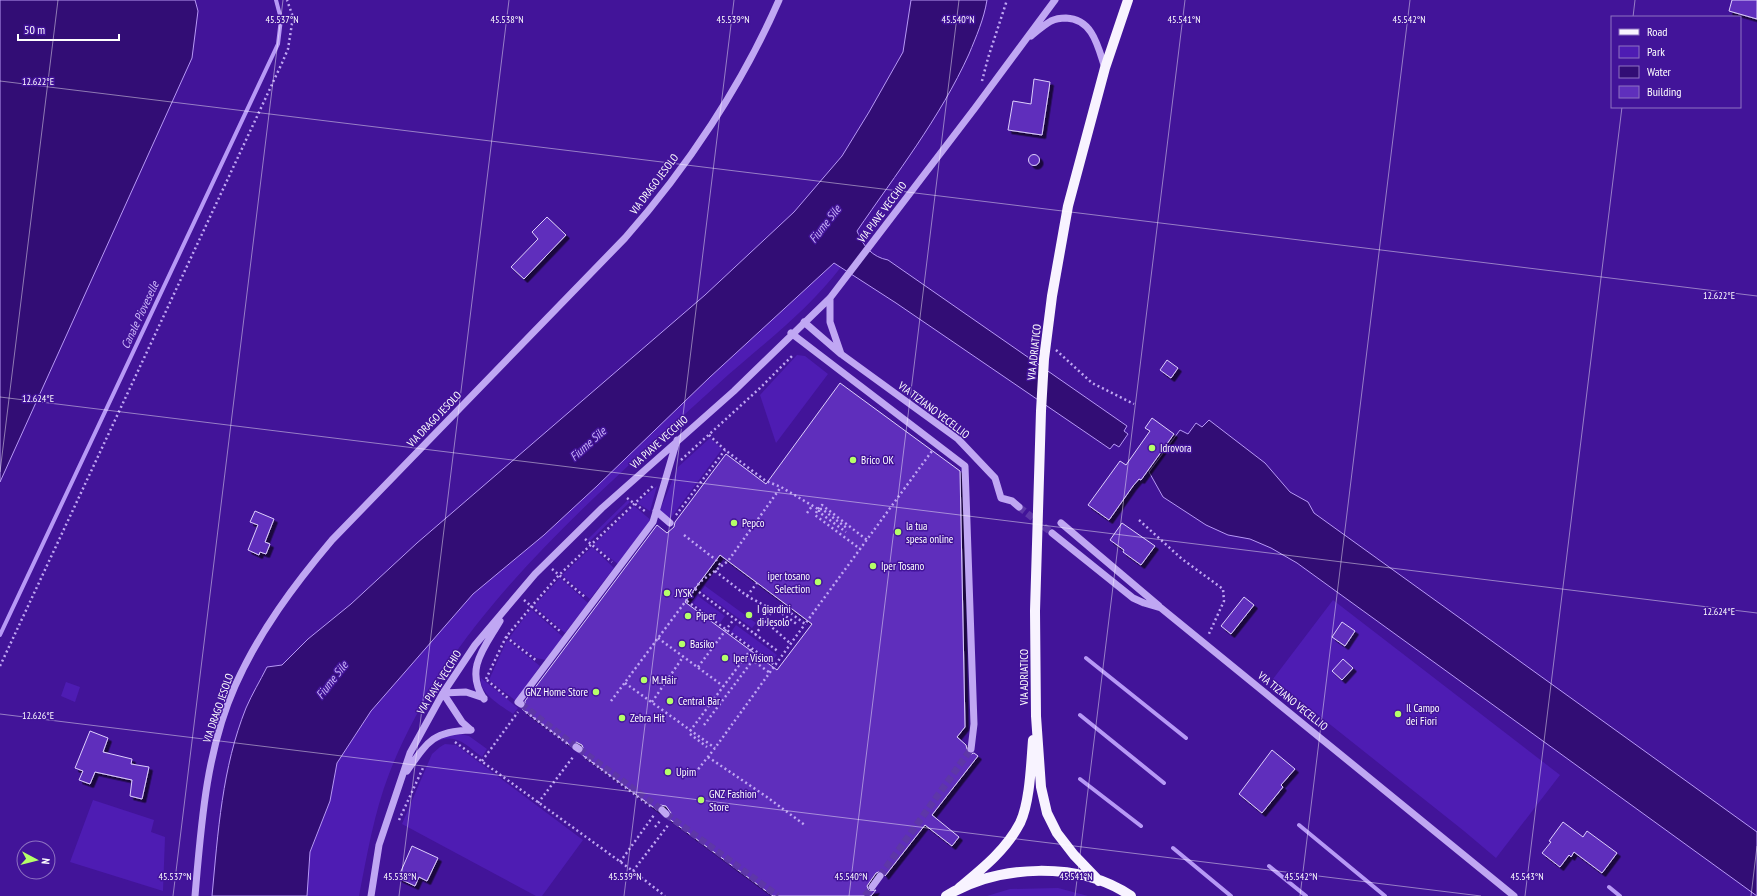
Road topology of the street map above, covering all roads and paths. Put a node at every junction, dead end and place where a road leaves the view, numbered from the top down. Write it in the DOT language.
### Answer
graph roads {
  1 [pos="287,0"];
  2 [pos="779,0"];
  3 [pos="1008,0"];
  4 [pos="1055,0"];
  5 [pos="1128,0"];
  6 [pos="1026,39"];
  7 [pos="1105,68"];
  8 [pos="980,87"];
  9 [pos="830,298"];
  10 [pos="804,322"];
  11 [pos="791,333"];
  12 [pos="1046,342"];
  13 [pos="794,354"];
  14 [pos="841,354"];
  15 [pos="1134,404"];
  16 [pos="709,435"];
  17 [pos="677,440"];
  18 [pos="937,444"];
  19 [pos="725,450"];
  20 [pos="668,472"];
  21 [pos="781,488"];
  22 [pos="619,492"];
  23 [pos="634,503"];
  24 [pos="812,506"];
  25 [pos="1019,507"];
  26 [pos="818,509"];
  27 [pos="808,513"];
  28 [pos="655,515"];
  29 [pos="1139,520"];
  30 [pos="670,523"];
  31 [pos="1061,523"];
  32 [pos="848,529"];
  33 [pos="846,532"];
  34 [pos="1052,533"];
  35 [pos="684,535"];
  36 [pos="867,540"];
  37 [pos="590,544"];
  38 [pos="860,549"];
  39 [pos="721,566"];
  40 [pos="618,567"];
  41 [pos="715,571"];
  42 [pos="559,575"];
  43 [pos="757,583"];
  44 [pos="695,589"];
  45 [pos="747,596"];
  46 [pos="687,601"];
  47 [pos="591,603"];
  48 [pos="509,605"];
  49 [pos="531,606"];
  50 [pos="1161,608"];
  51 [pos="773,610"];
  52 [pos="734,619"];
  53 [pos="765,621"];
  54 [pos="805,624"];
  55 [pos="798,625"];
  56 [pos="726,629"];
  57 [pos="755,635"];
  58 [pos="566,636"];
  59 [pos="506,638"];
  60 [pos="658,638"];
  61 [pos="1204,643"];
  62 [pos="791,644"];
  63 [pos="752,648"];
  64 [pos="779,652"];
  65 [pos="747,656"];
  66 [pos="683,657"];
  67 [pos="753,660"];
  68 [pos="0,666"];
  69 [pos="544,666"];
  70 [pos="776,666"];
  71 [pos="698,667"];
  72 [pos="770,673"];
  73 [pos="486,680"];
  74 [pos="625,683"];
  75 [pos="723,686"];
  76 [pos="443,693"];
  77 [pos="612,701"];
  78 [pos="652,702"];
  79 [pos="520,706"];
  80 [pos="1036,716"];
  81 [pos="704,725"];
  82 [pos="690,733"];
  83 [pos="450,742"];
  84 [pos="708,747"];
  85 [pos="715,748"];
  86 [pos="577,749"];
  87 [pos="971,750"];
  88 [pos="708,757"];
  89 [pos="482,761"];
  90 [pos="424,764"];
  91 [pos="692,777"];
  92 [pos="401,779"];
  93 [pos="538,803"];
  94 [pos="662,812"];
  95 [pos="388,819"];
  96 [pos="670,821"];
  97 [pos="806,826"];
  98 [pos="620,862"];
  99 [pos="633,871"];
  100 [pos="880,876"];
  101 [pos="1099,881"];
  102 [pos="872,887"];
  103 [pos="959,888"];
  104 [pos="195,896"];
  105 [pos="371,896"];
  106 [pos="664,896"];
  107 [pos="946,896"];
  108 [pos="1131,896"];
  109 [pos="1514,896"];
  1 -- 68 [label="path"];
  2 -- 104 [label="street, VIA DRAGO JESOLO"];
  3 -- 8 [label="path"];
  4 -- 6 [label="street, VIA PIAVE VECCHIO"];
  5 -- 7 [label="main road, VIA ADRIATICO"];
  6 -- 7 [label="street, VIA PIAVE VECCHIO"];
  6 -- 9 [label="street, VIA PIAVE VECCHIO"];
  7 -- 12 [label="main road, VIA ADRIATICO"];
  9 -- 10 [label="street, VIA PIAVE VECCHIO"];
  9 -- 14 [label="street"];
  10 -- 11 [label="street, VIA PIAVE VECCHIO"];
  10 -- 14 [label="street, VIA TIZIANO VECELLIO"];
  11 -- 17 [label="street, VIA PIAVE VECCHIO"];
  11 -- 18 [label="street"];
  12 -- 15 [label="path"];
  12 -- 80 [label="main road, VIA ADRIATICO"];
  13 -- 16 [label="path"];
  14 -- 25 [label="street, VIA TIZIANO VECELLIO"];
  16 -- 19 [label="path"];
  16 -- 20 [label="path"];
  17 -- 20 [label="street"];
  17 -- 22 [label="street, VIA PIAVE VECCHIO"];
  18 -- 36 [label="path"];
  18 -- 87 [label="street"];
  19 -- 21 [label="path"];
  19 -- 30 [label="path"];
  20 -- 23 [label="path"];
  20 -- 28 [label="street"];
  21 -- 24 [label="path"];
  21 -- 39 [label="path"];
  22 -- 23 [label="path"];
  22 -- 48 [label="street, VIA PIAVE VECCHIO"];
  23 -- 28 [label="path"];
  23 -- 37 [label="path"];
  24 -- 26 [label="path"];
  24 -- 27 [label="path"];
  26 -- 32 [label="path"];
  26 -- 33 [label="path"];
  26 -- 36 [label="path"];
  26 -- 38 [label="path"];
  28 -- 30 [label="street"];
  28 -- 40 [label="street"];
  29 -- 61 [label="path"];
  31 -- 50 [label="street"];
  34 -- 50 [label="street, VIA TIZIANO VECELLIO"];
  35 -- 39 [label="path"];
  36 -- 38 [label="path"];
  37 -- 40 [label="path"];
  37 -- 42 [label="path"];
  38 -- 54 [label="path"];
  39 -- 41 [label="path"];
  40 -- 47 [label="street"];
  41 -- 44 [label="path"];
  41 -- 45 [label="path"];
  42 -- 47 [label="path"];
  42 -- 49 [label="path"];
  43 -- 45 [label="path"];
  44 -- 46 [label="path"];
  44 -- 52 [label="path"];
  45 -- 51 [label="path"];
  46 -- 56 [label="path"];
  46 -- 60 [label="path"];
  47 -- 58 [label="street"];
  48 -- 76 [label="street, VIA PIAVE VECCHIO"];
  48 -- 76 [label="street"];
  49 -- 58 [label="path"];
  49 -- 59 [label="path"];
  50 -- 61 [label="street, VIA TIZIANO VECELLIO"];
  51 -- 53 [label="path"];
  51 -- 54 [label="path"];
  51 -- 55 [label="path"];
  52 -- 56 [label="path"];
  52 -- 57 [label="path"];
  53 -- 57 [label="path"];
  53 -- 62 [label="path"];
  54 -- 62 [label="path"];
  56 -- 63 [label="path"];
  56 -- 71 [label="path"];
  57 -- 64 [label="path"];
  58 -- 69 [label="street"];
  59 -- 69 [label="path"];
  59 -- 73 [label="path"];
  60 -- 66 [label="path"];
  60 -- 74 [label="path"];
  61 -- 109 [label="street, VIA TIZIANO VECELLIO"];
  62 -- 70 [label="path"];
  63 -- 65 [label="path"];
  63 -- 70 [label="path"];
  65 -- 67 [label="path"];
  65 -- 75 [label="path"];
  66 -- 71 [label="path"];
  66 -- 78 [label="path"];
  67 -- 72 [label="path"];
  67 -- 81 [label="path"];
  69 -- 79 [label="street"];
  70 -- 85 [label="path"];
  71 -- 75 [label="path"];
  74 -- 77 [label="path"];
  74 -- 78 [label="path"];
  75 -- 82 [label="path"];
  76 -- 92 [label="street, VIA PIAVE VECCHIO"];
  76 -- 92 [label="street"];
  78 -- 82 [label="path"];
  79 -- 89 [label="path"];
  80 -- 101 [label="main road, VIA ADRIATICO"];
  80 -- 103 [label="main road, VIA ADRIATICO"];
  82 -- 84 [label="path"];
  82 -- 85 [label="path"];
  83 -- 89 [label="path"];
  85 -- 88 [label="path"];
  86 -- 93 [label="path"];
  88 -- 91 [label="path"];
  88 -- 97 [label="path"];
  89 -- 93 [label="path"];
  90 -- 95 [label="path"];
  92 -- 95 [label="street, VIA PIAVE VECCHIO"];
  93 -- 98 [label="path"];
  94 -- 98 [label="path"];
  95 -- 105 [label="street, VIA PIAVE VECCHIO"];
  96 -- 99 [label="path"];
  98 -- 99 [label="path"];
  99 -- 106 [label="path"];
  100 -- 102 [label="street"];
  101 -- 103 [label="main road"];
  101 -- 108 [label="main road"];
  103 -- 107 [label="main road"];
}
